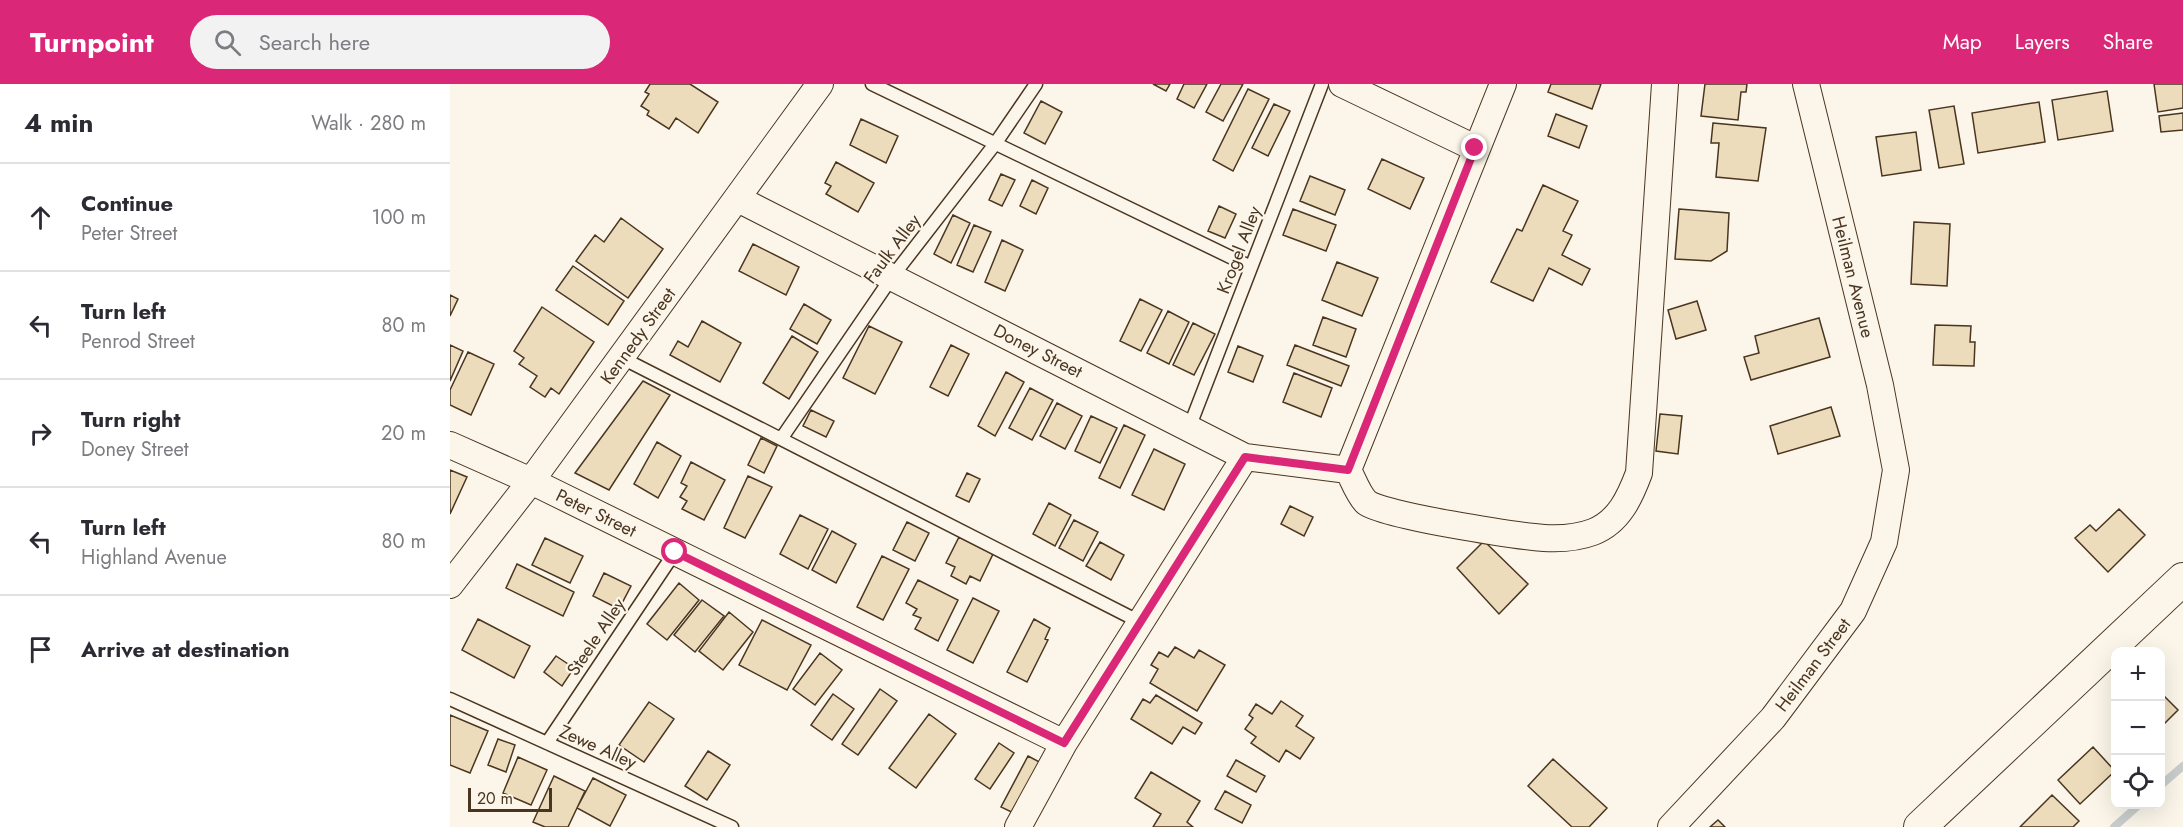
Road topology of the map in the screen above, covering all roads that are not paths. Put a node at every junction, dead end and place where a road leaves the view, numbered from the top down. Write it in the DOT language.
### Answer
graph roads {
  1 [pos="820,84"];
  2 [pos="872,84"];
  3 [pos="1036,84"];
  4 [pos="1322,84"];
  5 [pos="1342,84"];
  6 [pos="1503,84"];
  7 [pos="1665,84"];
  8 [pos="1807,84"];
  9 [pos="995,144"];
  10 [pos="1475,148"];
  11 [pos="738,199"];
  12 [pos="1251,267"];
  13 [pos="892,277"];
  14 [pos="622,358"];
  15 [pos="1189,428"];
  16 [pos="781,439"];
  17 [pos="450,445"];
  18 [pos="1245,457"];
  19 [pos="1348,470"];
  20 [pos="1896,470"];
  21 [pos="531,482"];
  22 [pos="675,552"];
  23 [pos="2183,579"];
  24 [pos="450,585"];
  25 [pos="1140,622"];
  26 [pos="450,699"];
  27 [pos="547,743"];
  28 [pos="1064,743"];
  29 [pos="732,827"];
  30 [pos="1018,827"];
  31 [pos="1671,827"];
  32 [pos="1920,827"];
  1 -- 11 [label="street, Kennedy Street"];
  2 -- 9 [label="lane"];
  3 -- 9 [label="lane, Faulk Alley"];
  4 -- 12 [label="lane, Krogel Alley"];
  5 -- 10 [label="street"];
  6 -- 10 [label="street"];
  7 -- 19 [label="street"];
  8 -- 20 [label="street, Heilman Avenue"];
  9 -- 12 [label="lane"];
  9 -- 13 [label="lane, Faulk Alley"];
  10 -- 19 [label="street"];
  11 -- 13 [label="street, Doney Street"];
  11 -- 14 [label="street, Kennedy Street"];
  12 -- 15 [label="lane, Krogel Alley"];
  13 -- 15 [label="street, Doney Street"];
  13 -- 16 [label="lane, Faulk Alley"];
  14 -- 16 [label="lane"];
  14 -- 21 [label="street, Kennedy Street"];
  15 -- 18 [label="street, Doney Street"];
  16 -- 25 [label="lane"];
  17 -- 21 [label="street, Peter Street"];
  18 -- 19 [label="street, Doney Street"];
  18 -- 25 [label="street"];
  20 -- 31 [label="street, Heilman Street"];
  21 -- 22 [label="street, Peter Street"];
  21 -- 24 [label="street, Kennedy Street"];
  22 -- 27 [label="lane, Steele Alley"];
  22 -- 28 [label="street, Peter Street"];
  23 -- 32 [label="street"];
  25 -- 28 [label="street"];
  26 -- 27 [label="lane, Zewe Alley"];
  27 -- 29 [label="lane, Zewe Alley"];
  28 -- 30 [label="street"];
}
